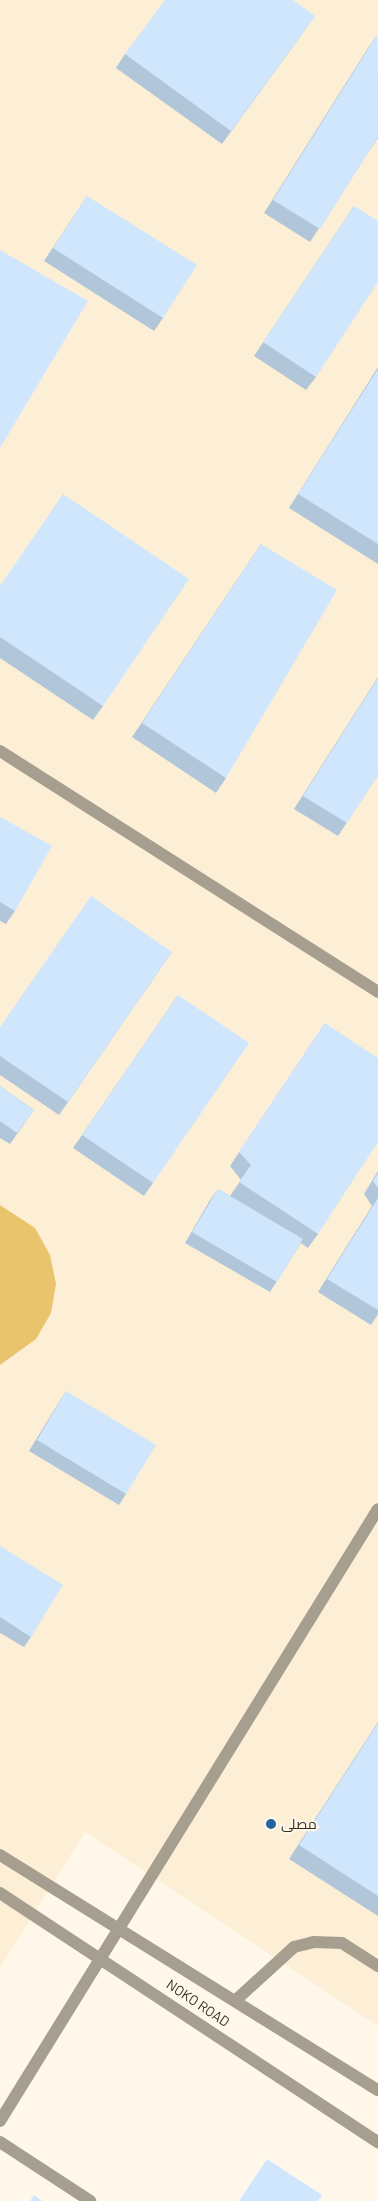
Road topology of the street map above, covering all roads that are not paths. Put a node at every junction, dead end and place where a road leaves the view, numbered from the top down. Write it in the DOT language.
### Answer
graph roads {
  1 [pos="0,751"];
  2 [pos="378,992"];
  3 [pos="378,1509"];
  4 [pos="0,1855"];
  5 [pos="0,1893"];
  6 [pos="118,1926"];
  7 [pos="103,1958"];
  8 [pos="378,1966"];
  9 [pos="236,2000"];
  10 [pos="378,2090"];
  11 [pos="0,2121"];
  12 [pos="0,2142"];
  13 [pos="378,2142"];
  14 [pos="90,2201"];
  1 -- 2 [label="street"];
  3 -- 6 [label="street"];
  4 -- 6 [label="street"];
  5 -- 7 [label="street, NOKO ROAD"];
  6 -- 7 [label="street"];
  6 -- 9 [label="street"];
  7 -- 11 [label="street"];
  7 -- 13 [label="street, NOKO ROAD"];
  8 -- 9 [label="street"];
  9 -- 10 [label="street"];
  12 -- 14 [label="street"];
}
